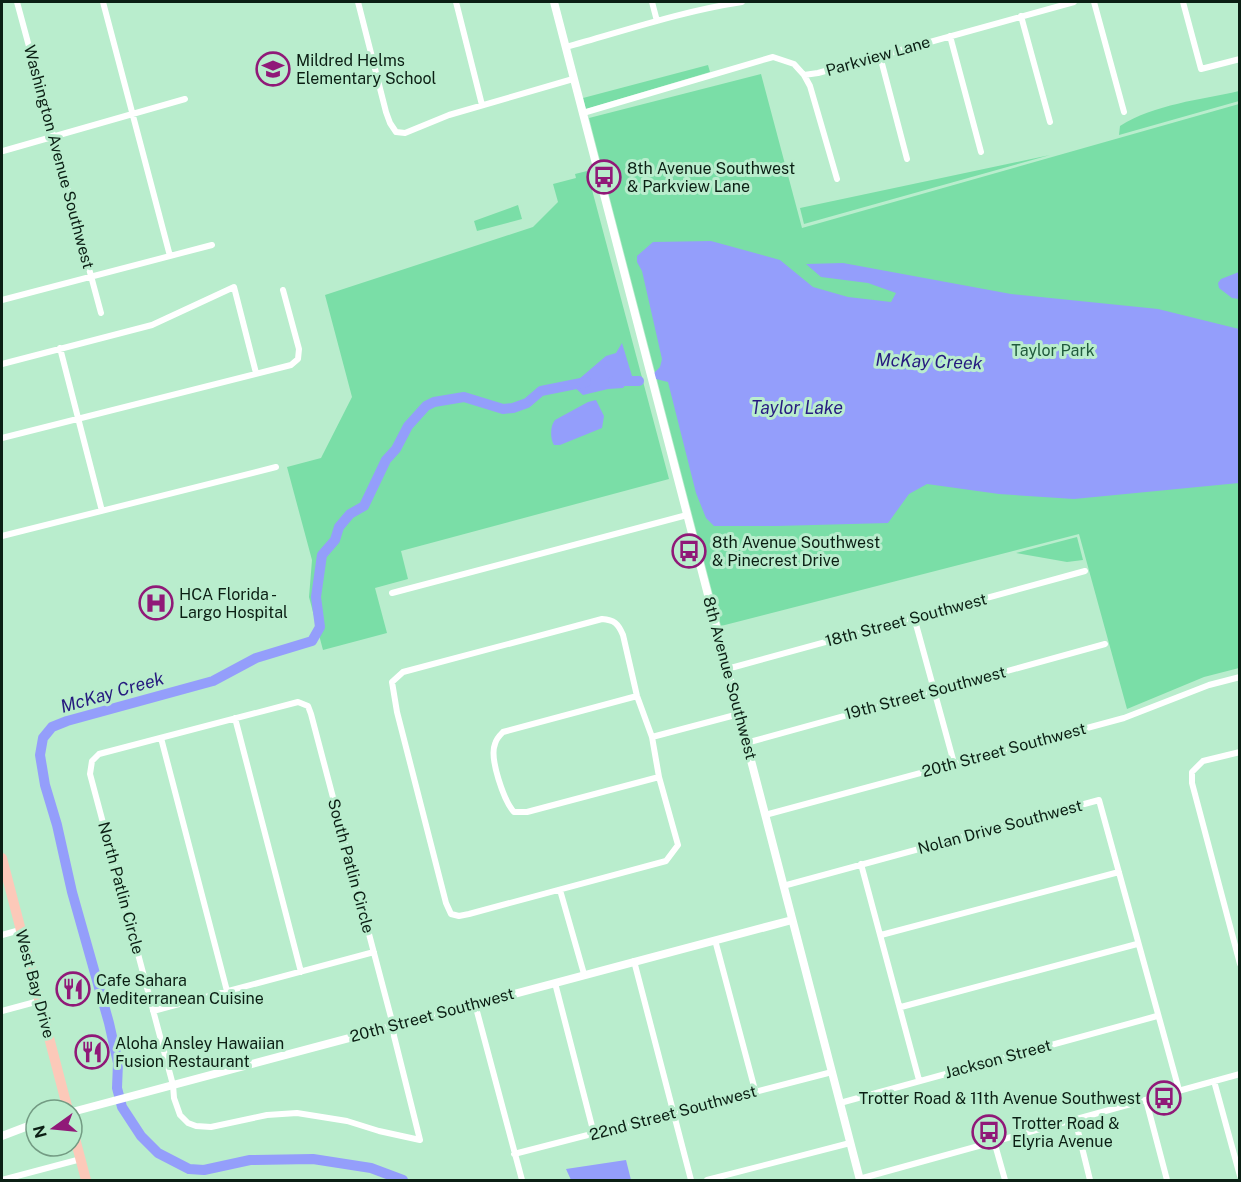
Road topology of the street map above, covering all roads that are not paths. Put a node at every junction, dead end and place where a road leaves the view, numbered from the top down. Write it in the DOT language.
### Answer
graph roads {
  1 [pos="18,2"];
  2 [pos="104,2"];
  3 [pos="358,2"];
  4 [pos="456,2"];
  5 [pos="554,2"];
  6 [pos="652,2"];
  7 [pos="742,2"];
  8 [pos="1074,2"];
  9 [pos="1094,2"];
  10 [pos="1183,2"];
  11 [pos="1021,16"];
  12 [pos="657,21"];
  13 [pos="950,36"];
  14 [pos="566,47"];
  15 [pos="880,56"];
  16 [pos="1239,59"];
  17 [pos="804,75"];
  18 [pos="573,79"];
  19 [pos="185,99"];
  20 [pos="482,105"];
  21 [pos="1124,112"];
  22 [pos="133,113"];
  23 [pos="583,113"];
  24 [pos="1050,122"];
  25 [pos="53,137"];
  26 [pos="3,151"];
  27 [pos="981,152"];
  28 [pos="907,159"];
  29 [pos="837,179"];
  30 [pos="212,245"];
  31 [pos="170,256"];
  32 [pos="90,276"];
  33 [pos="283,290"];
  34 [pos="2,300"];
  35 [pos="102,313"];
  36 [pos="60,348"];
  37 [pos="2,364"];
  38 [pos="256,373"];
  39 [pos="79,418"];
  40 [pos="2,438"];
  41 [pos="276,467"];
  42 [pos="102,511"];
  43 [pos="687,515"];
  44 [pos="2,536"];
  45 [pos="1085,571"];
  46 [pos="392,593"];
  47 [pos="914,617"];
  48 [pos="1105,644"];
  49 [pos="727,669"];
  50 [pos="1239,677"];
  51 [pos="935,690"];
  52 [pos="637,696"];
  53 [pos="739,714"];
  54 [pos="235,718"];
  55 [pos="652,737"];
  56 [pos="160,738"];
  57 [pos="746,743"];
  58 [pos="1239,752"];
  59 [pos="954,763"];
  60 [pos="659,777"];
  61 [pos="765,815"];
  62 [pos="2,858"];
  63 [pos="861,864"];
  64 [pos="1119,872"];
  65 [pos="4,879"];
  66 [pos="783,886"];
  67 [pos="560,890"];
  68 [pos="792,920"];
  69 [pos="20,930"];
  70 [pos="2,935"];
  71 [pos="882,935"];
  72 [pos="715,940"];
  73 [pos="1137,944"];
  74 [pos="374,952"];
  75 [pos="634,961"];
  76 [pos="1239,964"];
  77 [pos="301,972"];
  78 [pos="584,974"];
  79 [pos="555,982"];
  80 [pos="227,991"];
  81 [pos="39,1001"];
  82 [pos="476,1004"];
  83 [pos="901,1007"];
  84 [pos="2,1011"];
  85 [pos="153,1011"];
  86 [pos="1157,1016"];
  87 [pos="393,1026"];
  88 [pos="832,1072"];
  89 [pos="1239,1074"];
  90 [pos="919,1080"];
  91 [pos="1214,1081"];
  92 [pos="173,1085"];
  93 [pos="755,1090"];
  94 [pos="1179,1090"];
  95 [pos="65,1098"];
  96 [pos="1146,1100"];
  97 [pos="840,1103"];
  98 [pos="84,1109"];
  99 [pos="674,1112"];
  100 [pos="1075,1119"];
  101 [pos="24,1128"];
  102 [pos="594,1134"];
  103 [pos="2,1136"];
  104 [pos="994,1141"];
  105 [pos="850,1143"];
  106 [pos="514,1154"];
  107 [pos="81,1159"];
  108 [pos="1239,1176"];
  109 [pos="4,1180"];
  110 [pos="86,1180"];
  111 [pos="522,1180"];
  112 [pos="691,1180"];
  113 [pos="707,1180"];
  114 [pos="860,1180"];
  115 [pos="1005,1180"];
  116 [pos="1090,1180"];
  117 [pos="1167,1180"];
  1 -- 25 [label="street, Washington Avenue Southwest"];
  2 -- 22 [label="street"];
  3 -- 20 [label="street"];
  4 -- 20 [label="street"];
  5 -- 14 [label="street, 8th Avenue Southwest"];
  6 -- 12 [label="street"];
  7 -- 12 [label="street"];
  8 -- 11 [label="street, Parkview Lane"];
  9 -- 21 [label="street"];
  10 -- 16 [label="street"];
  11 -- 13 [label="street, Parkview Lane"];
  11 -- 24 [label="street"];
  12 -- 14 [label="street"];
  13 -- 15 [label="street, Parkview Lane"];
  13 -- 27 [label="street"];
  14 -- 18 [label="street, 8th Avenue Southwest"];
  15 -- 17 [label="street, Parkview Lane"];
  15 -- 28 [label="street"];
  17 -- 23 [label="street, Parkview Lane"];
  17 -- 29 [label="street"];
  18 -- 20 [label="street"];
  18 -- 23 [label="street, 8th Avenue Southwest"];
  19 -- 22 [label="street"];
  22 -- 25 [label="street"];
  22 -- 31 [label="street"];
  23 -- 43 [label="street, 8th Avenue Southwest"];
  25 -- 26 [label="street"];
  25 -- 32 [label="street, Washington Avenue Southwest"];
  30 -- 31 [label="street"];
  31 -- 32 [label="street"];
  32 -- 34 [label="street"];
  32 -- 35 [label="street, Washington Avenue Southwest"];
  33 -- 38 [label="street"];
  36 -- 37 [label="street"];
  36 -- 38 [label="street"];
  36 -- 39 [label="street"];
  38 -- 39 [label="street"];
  39 -- 40 [label="street"];
  39 -- 42 [label="street"];
  41 -- 42 [label="street"];
  42 -- 44 [label="street"];
  43 -- 46 [label="street"];
  43 -- 49 [label="street, 8th Avenue Southwest"];
  45 -- 47 [label="street, 18th Street Southwest"];
  47 -- 49 [label="street, 18th Street Southwest"];
  47 -- 51 [label="street"];
  48 -- 51 [label="street, 19th Street Southwest"];
  49 -- 53 [label="street, 8th Avenue Southwest"];
  50 -- 59 [label="street, 20th Street Southwest"];
  51 -- 57 [label="street, 19th Street Southwest"];
  51 -- 59 [label="street"];
  52 -- 55 [label="street"];
  52 -- 60 [label="street"];
  52 -- 67 [label="street"];
  53 -- 55 [label="street"];
  53 -- 57 [label="street, 8th Avenue Southwest"];
  54 -- 56 [label="street"];
  54 -- 74 [label="street, South Patlin Circle"];
  54 -- 77 [label="street"];
  55 -- 60 [label="street"];
  56 -- 80 [label="street"];
  56 -- 85 [label="street, North Patlin Circle"];
  57 -- 61 [label="street, 8th Avenue Southwest"];
  58 -- 76 [label="street"];
  59 -- 61 [label="street, 20th Street Southwest"];
  60 -- 67 [label="street"];
  61 -- 66 [label="street, 8th Avenue Southwest"];
  62 -- 65 [label="main road, West Bay Drive"];
  63 -- 64 [label="street, Nolan Drive Southwest"];
  63 -- 66 [label="street, Nolan Drive Southwest"];
  63 -- 71 [label="street"];
  64 -- 71 [label="street"];
  64 -- 73 [label="street, Nolan Drive Southwest"];
  65 -- 69 [label="main road, West Bay Drive"];
  66 -- 68 [label="street, 8th Avenue Southwest"];
  67 -- 78 [label="street"];
  68 -- 72 [label="street, 20th Street Southwest"];
  68 -- 88 [label="street, 8th Avenue Southwest"];
  69 -- 70 [label="street"];
  69 -- 81 [label="main road, West Bay Drive"];
  71 -- 83 [label="street"];
  72 -- 75 [label="street, 20th Street Southwest"];
  72 -- 93 [label="street"];
  73 -- 83 [label="street"];
  73 -- 86 [label="street, Nolan Drive Southwest"];
  74 -- 77 [label="street"];
  74 -- 87 [label="street, South Patlin Circle"];
  75 -- 78 [label="street, 20th Street Southwest"];
  75 -- 99 [label="street"];
  77 -- 80 [label="street"];
  78 -- 79 [label="street, 20th Street Southwest"];
  79 -- 82 [label="street, 20th Street Southwest"];
  79 -- 102 [label="street"];
  80 -- 85 [label="street"];
  81 -- 84 [label="street"];
  81 -- 95 [label="main road, West Bay Drive"];
  82 -- 87 [label="street, 20th Street Southwest"];
  82 -- 106 [label="street"];
  83 -- 90 [label="street"];
  85 -- 92 [label="street, North Patlin Circle"];
  86 -- 90 [label="street, Jackson Street"];
  86 -- 94 [label="street, Nolan Drive Southwest"];
  87 -- 92 [label="street, 20th Street Southwest"];
  87 -- 92 [label="street, South Patlin Circle"];
  88 -- 93 [label="street, 22nd Street Southwest"];
  88 -- 97 [label="street, 8th Avenue Southwest"];
  89 -- 91 [label="street"];
  90 -- 97 [label="street, Jackson Street"];
  91 -- 94 [label="street"];
  91 -- 108 [label="street"];
  92 -- 98 [label="street, 20th Street Southwest"];
  93 -- 99 [label="street, 22nd Street Southwest"];
  94 -- 96 [label="street"];
  96 -- 100 [label="street"];
  96 -- 117 [label="street"];
  97 -- 105 [label="street, 8th Avenue Southwest"];
  99 -- 102 [label="street, 22nd Street Southwest"];
  99 -- 112 [label="street"];
  100 -- 104 [label="street"];
  100 -- 116 [label="street"];
  101 -- 103 [label="street"];
  102 -- 106 [label="street, 22nd Street Southwest"];
  104 -- 114 [label="street"];
  104 -- 115 [label="street"];
  105 -- 113 [label="street"];
  105 -- 114 [label="street, 8th Avenue Southwest"];
  106 -- 111 [label="street"];
  107 -- 109 [label="street"];
  107 -- 110 [label="main road"];
}
